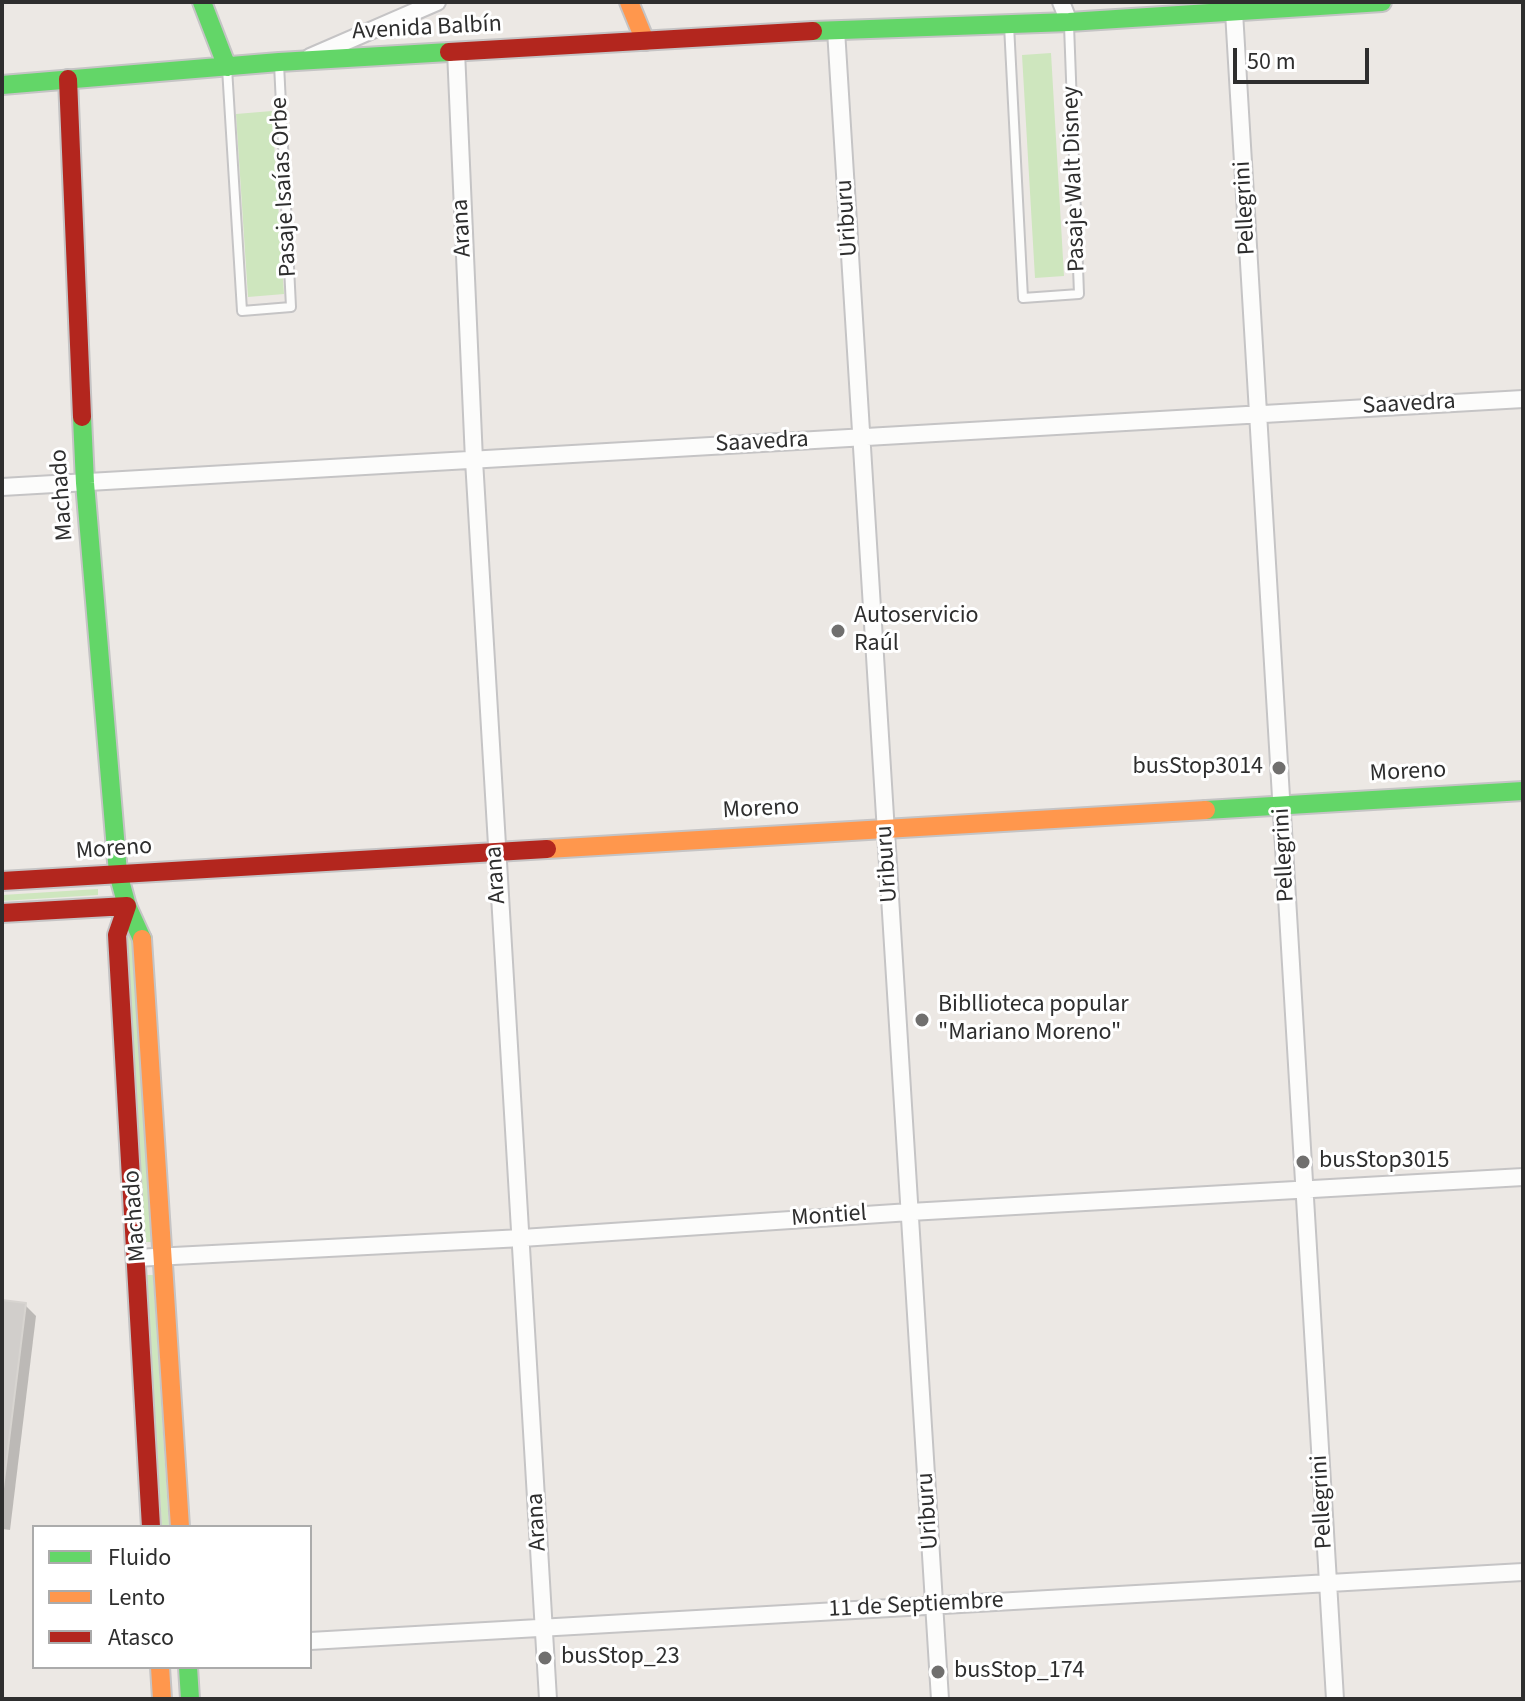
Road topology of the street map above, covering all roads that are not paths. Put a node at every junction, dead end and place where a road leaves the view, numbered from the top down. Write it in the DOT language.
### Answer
graph roads {
  1 [pos="202,2"];
  2 [pos="437,2"];
  3 [pos="629,2"];
  4 [pos="1061,2"];
  5 [pos="1382,2"];
  6 [pos="1234,12"];
  7 [pos="1069,22"];
  8 [pos="1009,24"];
  9 [pos="836,30"];
  10 [pos="645,41"];
  11 [pos="456,51"];
  12 [pos="301,60"];
  13 [pos="279,62"];
  14 [pos="227,67"];
  15 [pos="68,79"];
  16 [pos="2,85"];
  17 [pos="1523,399"];
  18 [pos="1258,414"];
  19 [pos="862,437"];
  20 [pos="474,460"];
  21 [pos="85,483"];
  22 [pos="2,487"];
  23 [pos="1523,791"];
  24 [pos="1282,804"];
  25 [pos="886,827"];
  26 [pos="496,850"];
  27 [pos="118,873"];
  28 [pos="2,881"];
  29 [pos="127,906"];
  30 [pos="2,913"];
  31 [pos="1523,1177"];
  32 [pos="1305,1190"];
  33 [pos="910,1212"];
  34 [pos="522,1238"];
  35 [pos="162,1256"];
  36 [pos="135,1258"];
  37 [pos="151,1525"];
  38 [pos="180,1525"];
  39 [pos="1523,1572"];
  40 [pos="1328,1583"];
  41 [pos="934,1605"];
  42 [pos="544,1628"];
  43 [pos="312,1641"];
  44 [pos="160,1669"];
  45 [pos="188,1669"];
  46 [pos="162,1699"];
  47 [pos="190,1699"];
  48 [pos="548,1699"];
  49 [pos="940,1699"];
  50 [pos="1335,1699"];
  1 -- 14 [label="street"];
  2 -- 12 [label="street"];
  3 -- 10 [label="street"];
  4 -- 7 [label="street"];
  5 -- 6 [label="street, Avenida Balbín"];
  6 -- 7 [label="street, Avenida Balbín"];
  6 -- 18 [label="street, Pellegrini"];
  7 -- 8 [label="street, Avenida Balbín"];
  7 -- 8 [label="lane, Pasaje Walt Disney"];
  8 -- 9 [label="street, Avenida Balbín"];
  9 -- 10 [label="street, Avenida Balbín"];
  9 -- 19 [label="street, Uriburu"];
  10 -- 11 [label="street, Avenida Balbín"];
  11 -- 12 [label="street, Avenida Balbín"];
  11 -- 20 [label="street, Arana"];
  12 -- 13 [label="street, Avenida Balbín"];
  13 -- 14 [label="street, Avenida Balbín"];
  13 -- 14 [label="lane, Pasaje Isaías Orbe"];
  14 -- 15 [label="street, Avenida Balbín"];
  15 -- 16 [label="street, Avenida Balbín"];
  15 -- 21 [label="street, Machado"];
  17 -- 18 [label="street, Saavedra"];
  18 -- 19 [label="street, Saavedra"];
  18 -- 24 [label="street, Pellegrini"];
  19 -- 20 [label="street, Saavedra"];
  19 -- 25 [label="street, Uriburu"];
  20 -- 21 [label="street, Saavedra"];
  20 -- 26 [label="street, Arana"];
  21 -- 22 [label="street, Saavedra"];
  21 -- 27 [label="street, Machado"];
  23 -- 24 [label="street, Moreno"];
  24 -- 25 [label="street, Moreno"];
  24 -- 32 [label="street, Pellegrini"];
  25 -- 26 [label="street, Moreno"];
  25 -- 33 [label="street, Uriburu"];
  26 -- 27 [label="street, Moreno"];
  26 -- 34 [label="street, Arana"];
  27 -- 28 [label="street, Moreno"];
  27 -- 29 [label="street, Machado"];
  29 -- 30 [label="street"];
  29 -- 35 [label="street, Machado"];
  29 -- 36 [label="street, Machado"];
  31 -- 32 [label="street, Montiel"];
  32 -- 33 [label="street, Montiel"];
  32 -- 40 [label="street, Pellegrini"];
  33 -- 34 [label="street, Montiel"];
  33 -- 41 [label="street, Uriburu"];
  34 -- 35 [label="street, Montiel"];
  34 -- 42 [label="street, Arana"];
  35 -- 36 [label="street, Montiel"];
  35 -- 38 [label="street, Machado"];
  36 -- 37 [label="street, Machado"];
  39 -- 40 [label="street, 11 de Septiembre"];
  40 -- 41 [label="street, 11 de Septiembre"];
  40 -- 50 [label="street, Pellegrini"];
  41 -- 42 [label="street, 11 de Septiembre"];
  41 -- 49 [label="street, Uriburu"];
  42 -- 43 [label="street, 11 de Septiembre"];
  42 -- 48 [label="street, Arana"];
  44 -- 46 [label="street"];
  45 -- 47 [label="street"];
}
